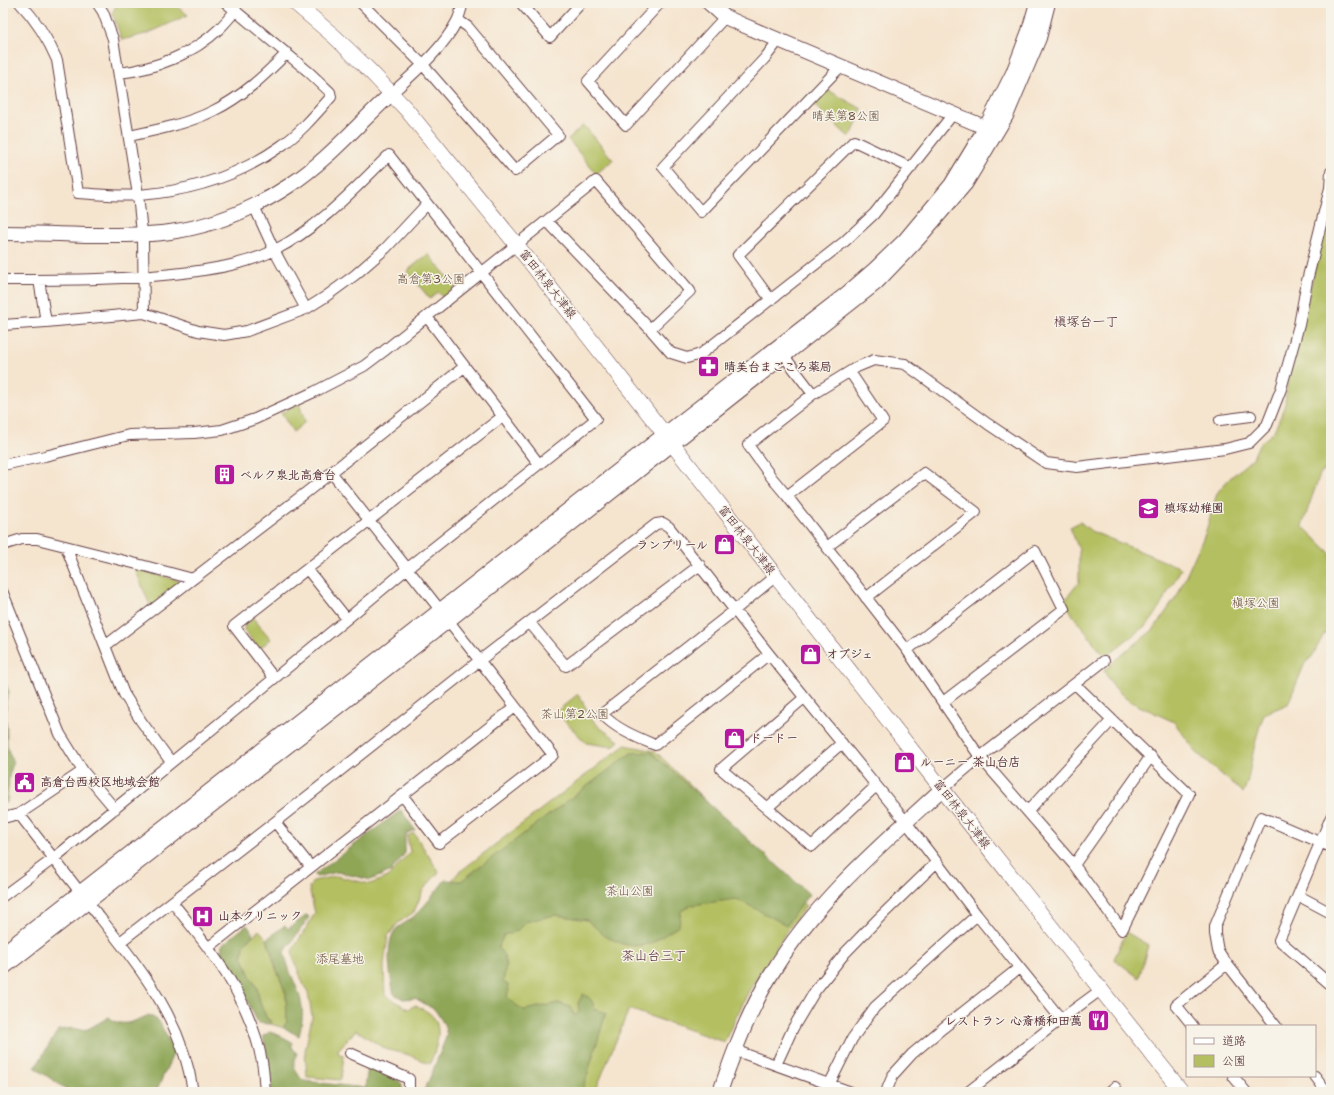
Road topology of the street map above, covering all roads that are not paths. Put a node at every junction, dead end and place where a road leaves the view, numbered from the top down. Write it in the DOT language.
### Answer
graph roads {
  1 [pos="20,3"];
  2 [pos="97,3"];
  3 [pos="226,3"];
  4 [pos="295,3"];
  5 [pos="361,3"];
  6 [pos="463,3"];
  7 [pos="521,3"];
  8 [pos="581,3"];
  9 [pos="660,3"];
  10 [pos="709,3"];
  11 [pos="1037,3"];
  12 [pos="1048,3"];
  13 [pos="236,10"];
  14 [pos="725,16"];
  15 [pos="458,20"];
  16 [pos="778,41"];
  17 [pos="287,53"];
  18 [pos="423,65"];
  19 [pos="841,66"];
  20 [pos="118,72"];
  21 [pos="392,94"];
  22 [pos="953,114"];
  23 [pos="991,130"];
  24 [pos="129,136"];
  25 [pos="911,168"];
  26 [pos="1331,172"];
  27 [pos="138,195"];
  28 [pos="427,204"];
  29 [pos="254,206"];
  30 [pos="547,221"];
  31 [pos="3,232"];
  32 [pos="142,235"];
  33 [pos="516,244"];
  34 [pos="274,250"];
  35 [pos="482,272"];
  36 [pos="144,277"];
  37 [pos="3,280"];
  38 [pos="39,280"];
  39 [pos="771,300"];
  40 [pos="306,309"];
  41 [pos="144,313"];
  42 [pos="427,317"];
  43 [pos="46,322"];
  44 [pos="3,325"];
  45 [pos="650,329"];
  46 [pos="784,356"];
  47 [pos="464,367"];
  48 [pos="850,372"];
  49 [pos="813,394"];
  50 [pos="503,416"];
  51 [pos="1251,416"];
  52 [pos="1220,420"];
  53 [pos="668,439"];
  54 [pos="539,464"];
  55 [pos="3,465"];
  56 [pos="331,472"];
  57 [pos="787,496"];
  58 [pos="370,521"];
  59 [pos="3,545"];
  60 [pos="66,547"];
  61 [pos="827,547"];
  62 [pos="700,565"];
  63 [pos="408,568"];
  64 [pos="307,569"];
  65 [pos="776,576"];
  66 [pos="193,579"];
  67 [pos="3,593"];
  68 [pos="866,598"];
  69 [pos="735,610"];
  70 [pos="445,616"];
  71 [pos="347,619"];
  72 [pos="529,622"];
  73 [pos="105,646"];
  74 [pos="907,650"];
  75 [pos="769,654"];
  76 [pos="479,661"];
  77 [pos="1104,661"];
  78 [pos="274,678"];
  79 [pos="1075,684"];
  80 [pos="804,698"];
  81 [pos="943,702"];
  82 [pos="515,707"];
  83 [pos="1112,720"];
  84 [pos="842,743"];
  85 [pos="1151,756"];
  86 [pos="980,757"];
  87 [pos="171,762"];
  88 [pos="83,772"];
  89 [pos="876,786"];
  90 [pos="942,789"];
  91 [pos="404,796"];
  92 [pos="767,808"];
  93 [pos="115,809"];
  94 [pos="1028,811"];
  95 [pos="19,814"];
  96 [pos="1331,816"];
  97 [pos="3,818"];
  98 [pos="276,822"];
  99 [pos="906,822"];
  100 [pos="1321,842"];
  101 [pos="1331,847"];
  102 [pos="53,859"];
  103 [pos="937,862"];
  104 [pos="1074,864"];
  105 [pos="310,866"];
  106 [pos="3,896"];
  107 [pos="1299,896"];
  108 [pos="84,897"];
  109 [pos="172,902"];
  110 [pos="1331,913"];
  111 [pos="977,915"];
  112 [pos="120,942"];
  113 [pos="209,947"];
  114 [pos="3,953"];
  115 [pos="1227,964"];
  116 [pos="3,968"];
  117 [pos="1019,968"];
  118 [pos="1331,985"];
  119 [pos="1102,989"];
  120 [pos="1061,1019"];
  121 [pos="1192,1025"];
  122 [pos="1275,1025"];
  123 [pos="734,1050"];
  124 [pos="350,1053"];
  125 [pos="776,1065"];
  126 [pos="1234,1077"];
  127 [pos="1316,1077"];
  128 [pos="829,1084"];
  129 [pos="194,1092"];
  130 [pos="265,1092"];
  131 [pos="409,1092"];
  132 [pos="720,1092"];
  133 [pos="851,1092"];
  134 [pos="886,1092"];
  135 [pos="968,1092"];
  136 [pos="1109,1092"];
  137 [pos="1118,1092"];
  138 [pos="1182,1092"];
  139 [pos="1246,1092"];
  140 [pos="1327,1092"];
  1 -- 27 [label="street"];
  2 -- 20 [label="street"];
  3 -- 13 [label="street"];
  4 -- 21 [label="main road, 富田林泉大津線"];
  5 -- 18 [label="street"];
  6 -- 15 [label="street"];
  7 -- 8 [label="street"];
  9 -- 14 [label="street"];
  10 -- 14 [label="street"];
  11 -- 23 [label="street"];
  12 -- 23 [label="street"];
  13 -- 17 [label="street"];
  13 -- 20 [label="street"];
  14 -- 16 [label="street"];
  15 -- 18 [label="street"];
  15 -- 18 [label="street"];
  16 -- 19 [label="street"];
  16 -- 19 [label="street"];
  17 -- 24 [label="street"];
  17 -- 27 [label="street"];
  18 -- 21 [label="street"];
  19 -- 22 [label="street"];
  20 -- 24 [label="street"];
  21 -- 29 [label="street"];
  21 -- 33 [label="main road, 富田林泉大津線"];
  22 -- 23 [label="street"];
  22 -- 25 [label="street"];
  23 -- 46 [label="street"];
  23 -- 53 [label="street"];
  24 -- 27 [label="street"];
  25 -- 39 [label="street"];
  25 -- 39 [label="street"];
  26 -- 48 [label="street"];
  27 -- 32 [label="street"];
  28 -- 34 [label="street"];
  28 -- 35 [label="street"];
  28 -- 40 [label="street"];
  29 -- 32 [label="street"];
  29 -- 34 [label="street"];
  30 -- 33 [label="street"];
  30 -- 45 [label="street"];
  30 -- 45 [label="street"];
  31 -- 32 [label="street"];
  32 -- 36 [label="street"];
  33 -- 35 [label="street"];
  33 -- 53 [label="main road, 富田林泉大津線"];
  34 -- 36 [label="street"];
  34 -- 40 [label="street"];
  35 -- 42 [label="street"];
  35 -- 54 [label="street"];
  36 -- 38 [label="street"];
  36 -- 41 [label="street"];
  37 -- 38 [label="street"];
  38 -- 43 [label="street"];
  39 -- 45 [label="street"];
  40 -- 41 [label="street"];
  41 -- 43 [label="street"];
  42 -- 47 [label="street"];
  42 -- 55 [label="street"];
  43 -- 44 [label="street"];
  46 -- 49 [label="street"];
  46 -- 53 [label="street"];
  47 -- 50 [label="street"];
  47 -- 56 [label="street"];
  48 -- 49 [label="street"];
  48 -- 57 [label="street"];
  49 -- 57 [label="street"];
  50 -- 54 [label="street"];
  50 -- 58 [label="street"];
  51 -- 52 [label="street"];
  53 -- 65 [label="main road, 富田林泉大津線"];
  53 -- 70 [label="street"];
  54 -- 63 [label="street"];
  56 -- 58 [label="street"];
  56 -- 66 [label="street"];
  57 -- 61 [label="street"];
  58 -- 63 [label="street"];
  58 -- 64 [label="street"];
  59 -- 60 [label="street"];
  60 -- 66 [label="street"];
  60 -- 73 [label="street"];
  61 -- 68 [label="street"];
  61 -- 68 [label="street"];
  62 -- 69 [label="street"];
  62 -- 72 [label="street"];
  62 -- 72 [label="street"];
  63 -- 70 [label="street"];
  63 -- 71 [label="street"];
  64 -- 71 [label="street"];
  64 -- 78 [label="street"];
  65 -- 69 [label="street"];
  65 -- 90 [label="main road, 富田林泉大津線"];
  66 -- 73 [label="street"];
  67 -- 88 [label="street"];
  68 -- 74 [label="street"];
  69 -- 75 [label="street"];
  69 -- 75 [label="street"];
  70 -- 76 [label="street"];
  70 -- 108 [label="street"];
  71 -- 78 [label="street"];
  72 -- 76 [label="street"];
  73 -- 87 [label="street"];
  74 -- 81 [label="street"];
  74 -- 81 [label="street"];
  75 -- 80 [label="street"];
  76 -- 82 [label="street"];
  76 -- 98 [label="street"];
  77 -- 79 [label="street"];
  78 -- 87 [label="street"];
  79 -- 83 [label="street"];
  79 -- 86 [label="street"];
  80 -- 84 [label="street"];
  80 -- 92 [label="street"];
  81 -- 86 [label="street"];
  82 -- 91 [label="street"];
  82 -- 91 [label="street"];
  83 -- 85 [label="street"];
  83 -- 94 [label="street"];
  84 -- 89 [label="street"];
  84 -- 92 [label="street"];
  85 -- 104 [label="street"];
  85 -- 104 [label="street"];
  86 -- 90 [label="street"];
  86 -- 94 [label="street"];
  87 -- 93 [label="street"];
  88 -- 93 [label="street"];
  88 -- 95 [label="street"];
  89 -- 92 [label="street"];
  89 -- 99 [label="street"];
  90 -- 99 [label="street"];
  90 -- 119 [label="main road, 富田林泉大津線"];
  91 -- 105 [label="street"];
  93 -- 102 [label="street"];
  94 -- 104 [label="street"];
  95 -- 97 [label="street"];
  95 -- 102 [label="street"];
  96 -- 100 [label="street"];
  98 -- 105 [label="street"];
  98 -- 109 [label="street"];
  99 -- 103 [label="street"];
  99 -- 123 [label="street"];
  100 -- 101 [label="street"];
  100 -- 107 [label="street"];
  100 -- 115 [label="street"];
  102 -- 106 [label="street"];
  102 -- 108 [label="street"];
  103 -- 111 [label="street"];
  103 -- 125 [label="street"];
  105 -- 113 [label="street"];
  107 -- 110 [label="street"];
  107 -- 118 [label="street"];
  108 -- 112 [label="street"];
  108 -- 114 [label="street"];
  108 -- 116 [label="street"];
  109 -- 112 [label="street"];
  109 -- 113 [label="street"];
  111 -- 117 [label="street"];
  111 -- 128 [label="street"];
  112 -- 129 [label="street"];
  113 -- 130 [label="street"];
  115 -- 121 [label="street"];
  115 -- 122 [label="street"];
  117 -- 120 [label="street"];
  117 -- 134 [label="street"];
  119 -- 120 [label="street"];
  119 -- 138 [label="main road, 富田林泉大津線"];
  120 -- 135 [label="street"];
  123 -- 125 [label="street"];
  123 -- 132 [label="street"];
  124 -- 131 [label="street"];
  125 -- 128 [label="street"];
  126 -- 139 [label="street"];
  127 -- 140 [label="street"];
  128 -- 133 [label="street"];
  136 -- 137 [label="street"];
}
